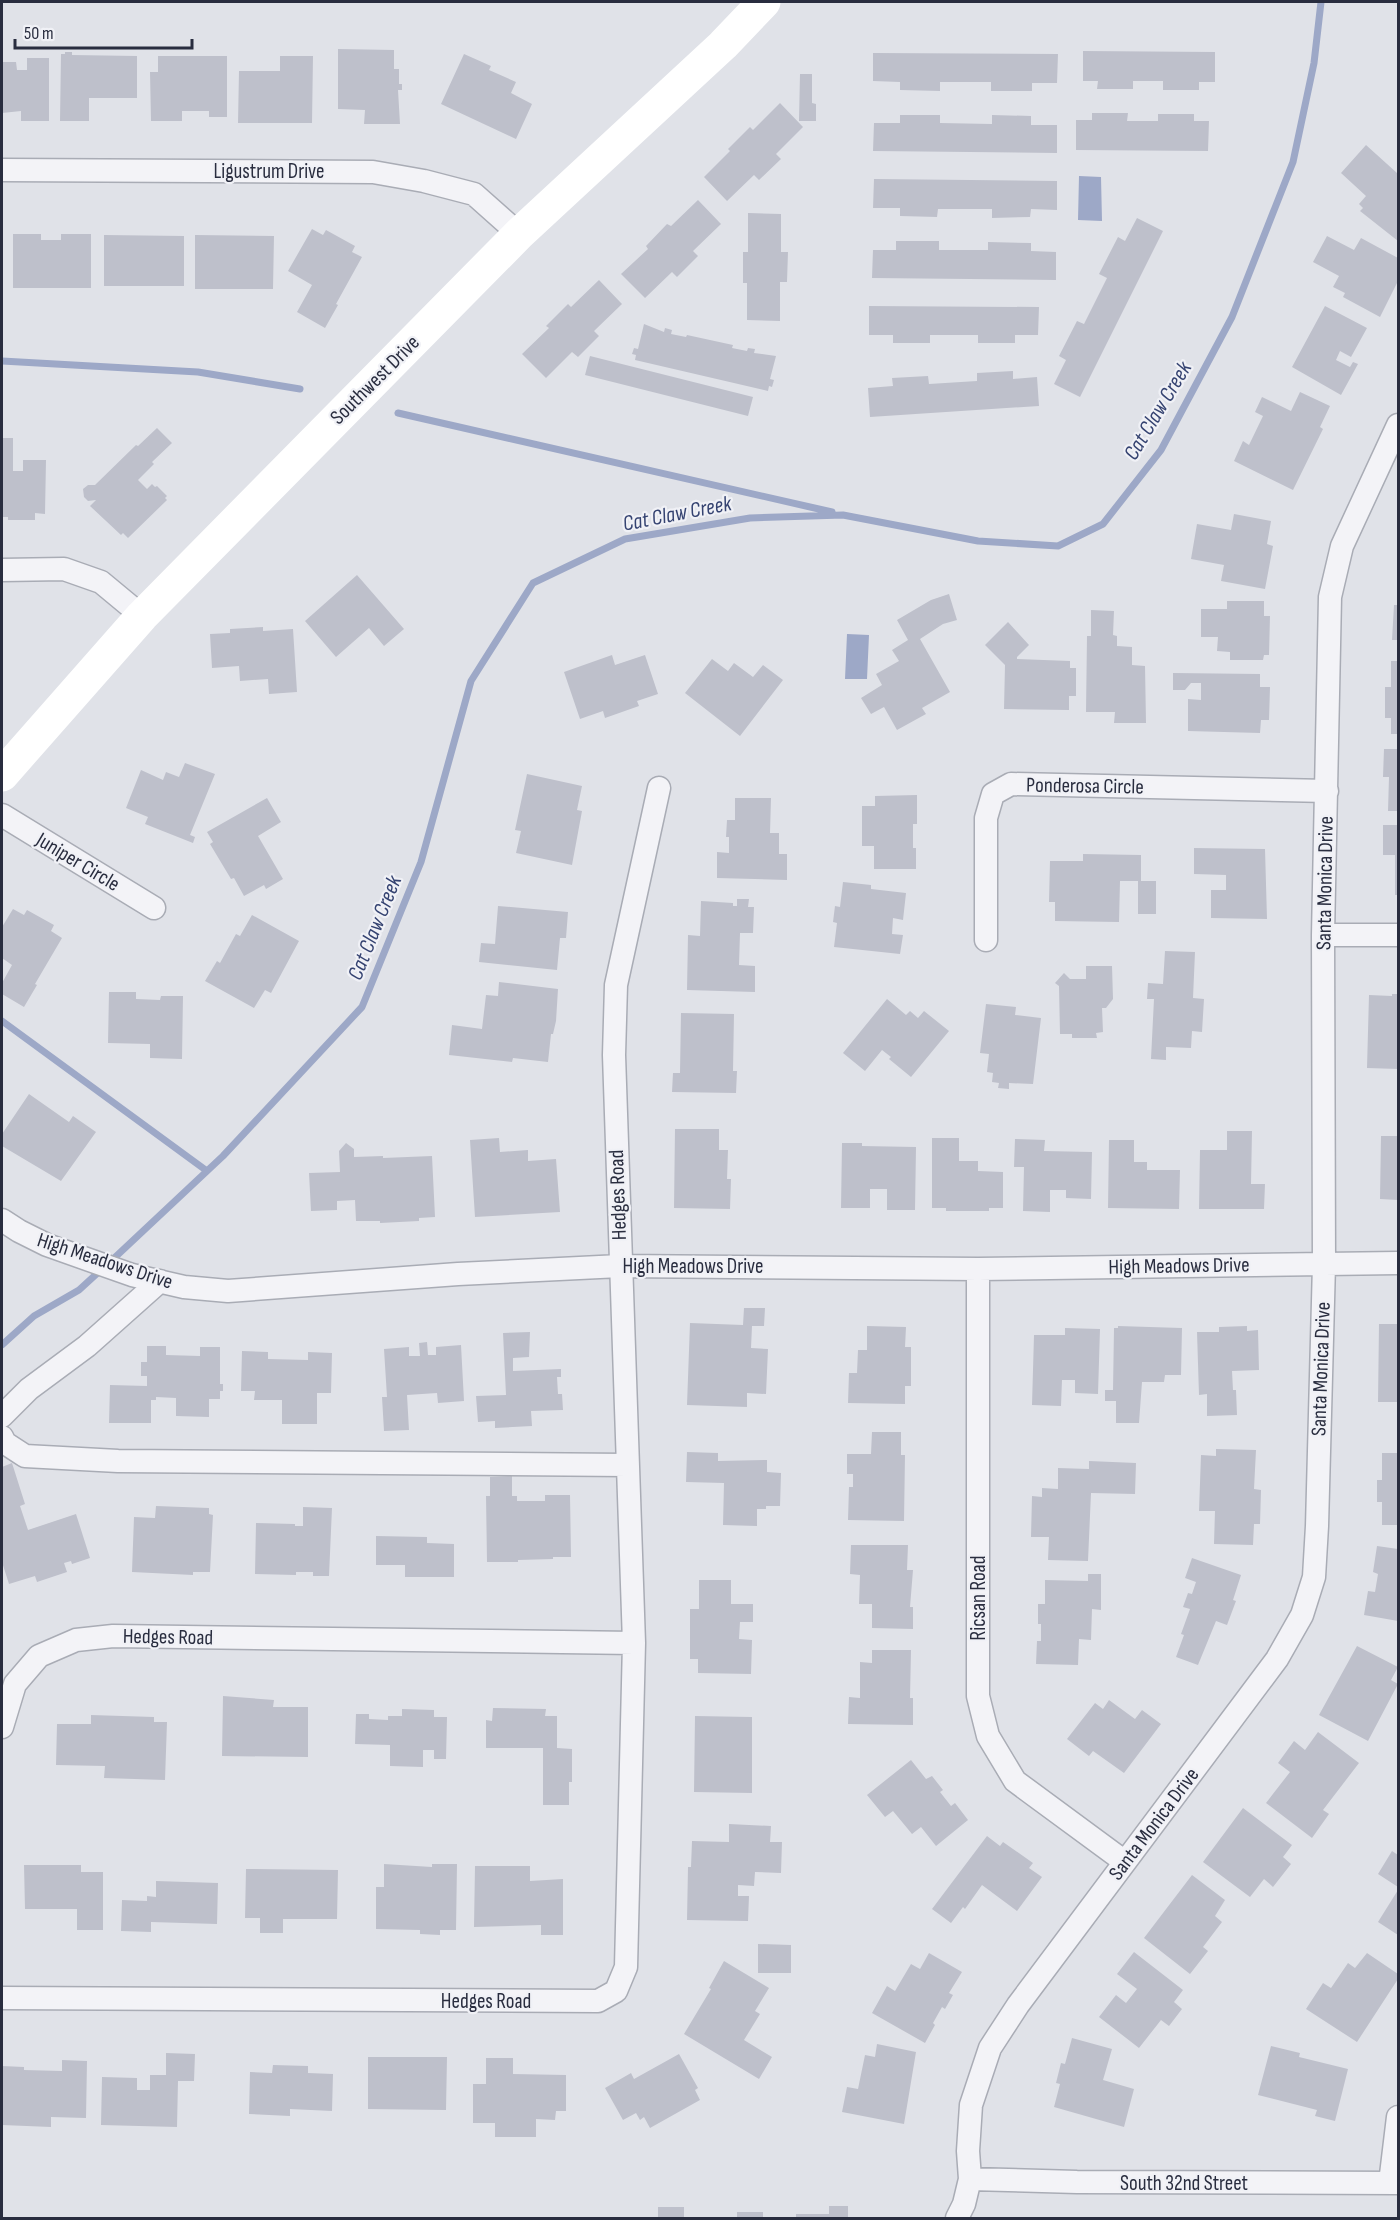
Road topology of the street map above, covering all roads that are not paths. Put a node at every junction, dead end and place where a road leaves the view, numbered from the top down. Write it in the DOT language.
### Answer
graph roads {
  1 [pos="764,2"];
  2 [pos="2,170"];
  3 [pos="519,234"];
  4 [pos="1398,425"];
  5 [pos="2,570"];
  6 [pos="142,616"];
  7 [pos="2,775"];
  8 [pos="659,789"];
  9 [pos="1327,791"];
  10 [pos="2,815"];
  11 [pos="154,908"];
  12 [pos="1323,935"];
  13 [pos="1398,935"];
  14 [pos="986,940"];
  15 [pos="2,1220"];
  16 [pos="1324,1263"];
  17 [pos="1398,1263"];
  18 [pos="620,1266"];
  19 [pos="978,1269"];
  20 [pos="160,1281"];
  21 [pos="2,1416"];
  22 [pos="2,1437"];
  23 [pos="627,1465"];
  24 [pos="634,1642"];
  25 [pos="2,1727"];
  26 [pos="1125,1862"];
  27 [pos="2,1998"];
  28 [pos="1398,2117"];
  29 [pos="970,2179"];
  30 [pos="1394,2183"];
  31 [pos="957,2218"];
  1 -- 3 [label="main road, Southwest Drive"];
  2 -- 3 [label="street, Ligustrum Drive"];
  3 -- 6 [label="main road, Southwest Drive"];
  4 -- 9 [label="street, Santa Monica Drive"];
  5 -- 6 [label="street"];
  6 -- 7 [label="main road, Southwest Drive"];
  8 -- 18 [label="street, Hedges Road"];
  9 -- 12 [label="street, Santa Monica Drive"];
  9 -- 14 [label="street, Ponderosa Circle"];
  10 -- 11 [label="street, Juniper Circle"];
  12 -- 13 [label="street"];
  12 -- 16 [label="street, Santa Monica Drive"];
  15 -- 20 [label="street, High Meadows Drive"];
  16 -- 17 [label="street, High Meadows Drive"];
  16 -- 19 [label="street, High Meadows Drive"];
  16 -- 26 [label="street, Santa Monica Drive"];
  18 -- 19 [label="street, High Meadows Drive"];
  18 -- 20 [label="street, High Meadows Drive"];
  18 -- 23 [label="street, Hedges Road"];
  19 -- 26 [label="street, Ricsan Road"];
  20 -- 21 [label="street"];
  22 -- 23 [label="street"];
  23 -- 24 [label="street, Hedges Road"];
  24 -- 25 [label="street, Hedges Road"];
  24 -- 27 [label="street, Hedges Road"];
  26 -- 29 [label="street, Santa Monica Drive"];
  28 -- 30 [label="street"];
  29 -- 30 [label="street, South 32nd Street"];
  29 -- 31 [label="street, Santa Monica Drive"];
}
